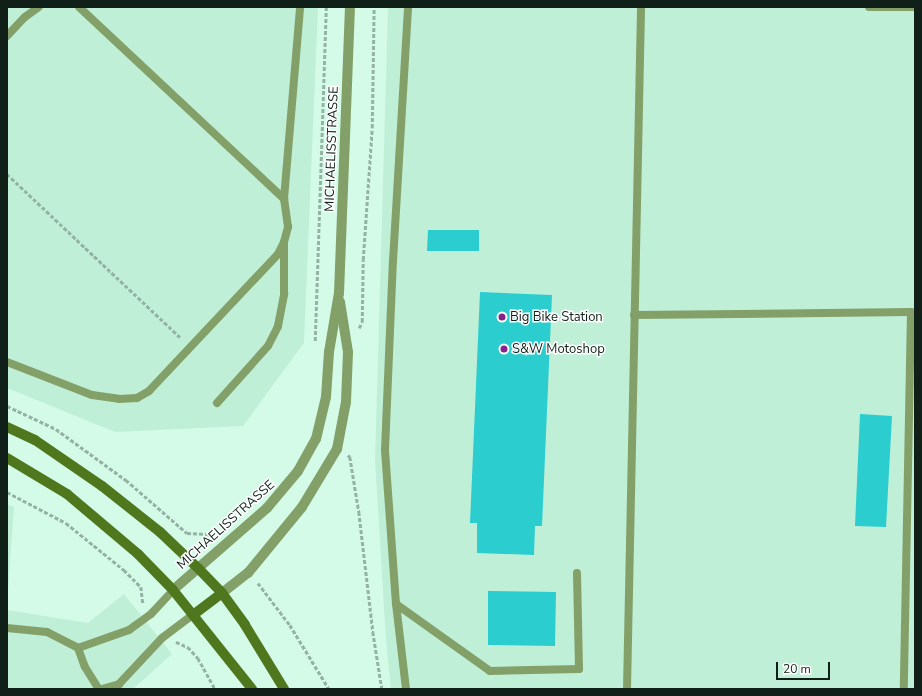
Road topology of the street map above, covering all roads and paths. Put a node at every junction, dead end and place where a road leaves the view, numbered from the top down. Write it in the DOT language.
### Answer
graph roads {
  1 [pos="39,7"];
  2 [pos="79,7"];
  3 [pos="300,7"];
  4 [pos="326,7"];
  5 [pos="350,7"];
  6 [pos="374,7"];
  7 [pos="408,7"];
  8 [pos="641,7"];
  9 [pos="869,7"];
  10 [pos="913,7"];
  11 [pos="7,36"];
  12 [pos="7,174"];
  13 [pos="284,199"];
  14 [pos="284,242"];
  15 [pos="339,293"];
  16 [pos="634,315"];
  17 [pos="190,347"];
  18 [pos="315,349"];
  19 [pos="348,352"];
  20 [pos="7,362"];
  21 [pos="217,403"];
  22 [pos="7,406"];
  23 [pos="7,427"];
  24 [pos="337,449"];
  25 [pos="7,458"];
  26 [pos="7,492"];
  27 [pos="212,538"];
  28 [pos="198,568"];
  29 [pos="577,573"];
  30 [pos="258,583"];
  31 [pos="173,590"];
  32 [pos="222,593"];
  33 [pos="396,604"];
  34 [pos="143,605"];
  35 [pos="193,615"];
  36 [pos="7,628"];
  37 [pos="176,642"];
  38 [pos="78,648"];
  39 [pos="101,689"];
  40 [pos="215,689"];
  41 [pos="252,689"];
  42 [pos="284,689"];
  43 [pos="329,689"];
  44 [pos="382,689"];
  45 [pos="406,689"];
  46 [pos="627,689"];
  47 [pos="904,689"];
  1 -- 11 [label="lane"];
  2 -- 13 [label="lane"];
  3 -- 13 [label="lane"];
  4 -- 18 [label="path"];
  5 -- 15 [label="street, MICHAELISSTRASSE"];
  6 -- 19 [label="path"];
  7 -- 33 [label="lane"];
  8 -- 16 [label="lane"];
  9 -- 10 [label="lane"];
  12 -- 17 [label="path"];
  13 -- 14 [label="lane"];
  14 -- 17 [label="lane"];
  14 -- 21 [label="lane"];
  15 -- 19 [label="street, MICHAELISSTRASSE"];
  15 -- 28 [label="street, MICHAELISSTRASSE"];
  16 -- 46 [label="lane"];
  16 -- 47 [label="lane"];
  17 -- 20 [label="lane"];
  19 -- 24 [label="street, MICHAELISSTRASSE"];
  22 -- 27 [label="path"];
  23 -- 28 [label="main road"];
  24 -- 32 [label="street, MICHAELISSTRASSE"];
  24 -- 44 [label="path"];
  25 -- 31 [label="main road"];
  26 -- 34 [label="path"];
  28 -- 31 [label="street, MICHAELISSTRASSE"];
  28 -- 32 [label="main road"];
  29 -- 33 [label="lane"];
  30 -- 43 [label="path"];
  31 -- 35 [label="main road"];
  31 -- 38 [label="lane"];
  32 -- 35 [label="main road, MICHAELISSTRASSE"];
  32 -- 42 [label="main road"];
  33 -- 45 [label="lane"];
  35 -- 39 [label="lane"];
  35 -- 41 [label="main road"];
  36 -- 38 [label="lane"];
  37 -- 40 [label="path"];
  38 -- 39 [label="lane"];
}
